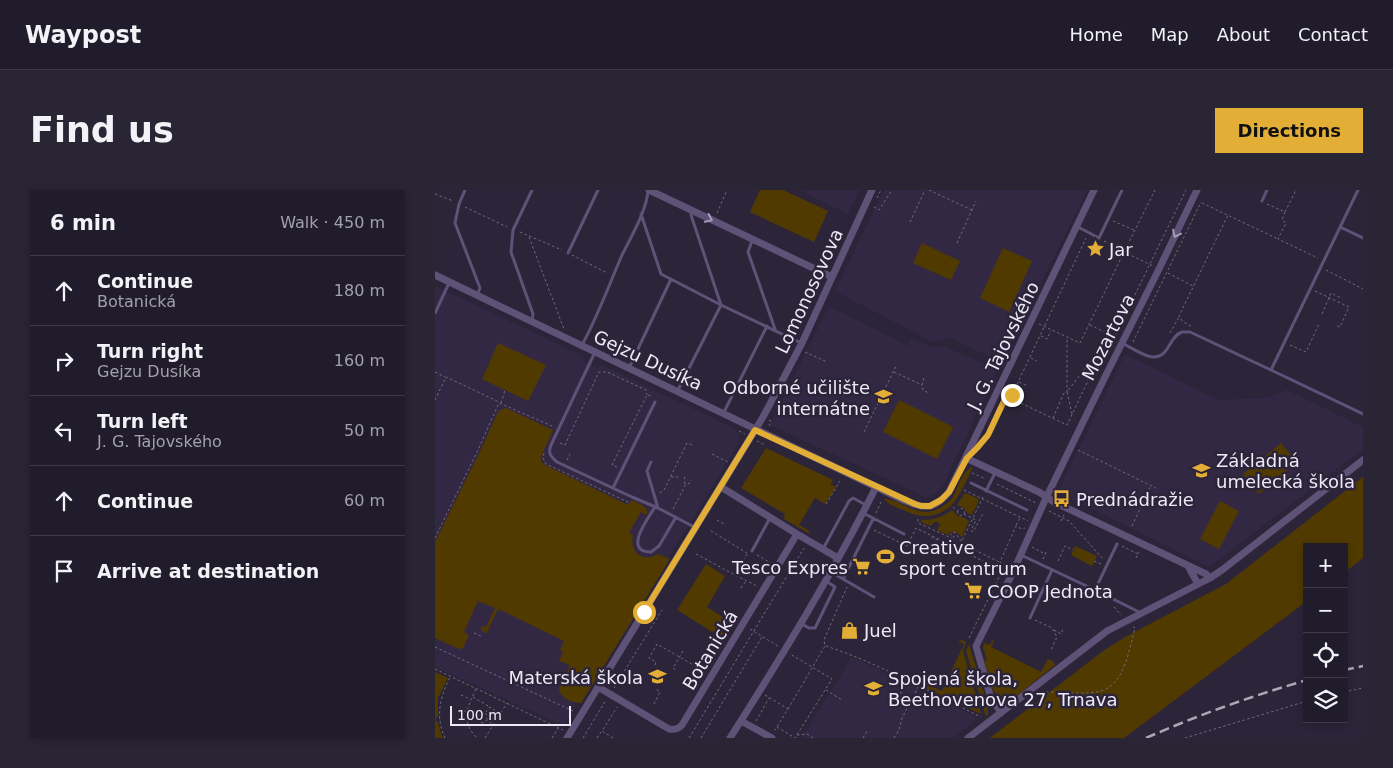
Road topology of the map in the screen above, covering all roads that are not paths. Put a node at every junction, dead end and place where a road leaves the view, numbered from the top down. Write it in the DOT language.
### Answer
graph roads {
  1 [pos="465,190"];
  2 [pos="532,190"];
  3 [pos="598,190"];
  4 [pos="649,190"];
  5 [pos="872,190"];
  6 [pos="1094,190"];
  7 [pos="1122,190"];
  8 [pos="1197,190"];
  9 [pos="1267,190"];
  10 [pos="1358,190"];
  11 [pos="1262,201"];
  12 [pos="692,211"];
  13 [pos="641,214"];
  14 [pos="1077,227"];
  15 [pos="1340,227"];
  16 [pos="1363,238"];
  17 [pos="752,240"];
  18 [pos="568,253"];
  19 [pos="435,275"];
  20 [pos="831,277"];
  21 [pos="671,279"];
  22 [pos="449,282"];
  23 [pos="477,296"];
  24 [pos="721,305"];
  25 [pos="435,313"];
  26 [pos="531,321"];
  27 [pos="767,326"];
  28 [pos="775,330"];
  29 [pos="802,343"];
  30 [pos="1122,343"];
  31 [pos="582,345"];
  32 [pos="595,351"];
  33 [pos="629,368"];
  34 [pos="1271,370"];
  35 [pos="677,391"];
  36 [pos="655,402"];
  37 [pos="724,413"];
  38 [pos="1363,414"];
  39 [pos="755,430"];
  40 [pos="967,458"];
  41 [pos="1363,460"];
  42 [pos="651,462"];
  43 [pos="996,471"];
  44 [pos="971,483"];
  45 [pos="611,487"];
  46 [pos="721,487"];
  47 [pos="876,487"];
  48 [pos="985,492"];
  49 [pos="1046,498"];
  50 [pos="867,505"];
  51 [pos="930,506"];
  52 [pos="657,507"];
  53 [pos="1027,510"];
  54 [pos="863,513"];
  55 [pos="676,517"];
  56 [pos="771,518"];
  57 [pos="873,519"];
  58 [pos="697,528"];
  59 [pos="797,534"];
  60 [pos="904,534"];
  61 [pos="1117,544"];
  62 [pos="822,549"];
  63 [pos="750,552"];
  64 [pos="1021,555"];
  65 [pos="838,558"];
  66 [pos="1188,566"];
  67 [pos="1053,570"];
  68 [pos="831,572"];
  69 [pos="843,578"];
  70 [pos="1210,578"];
  71 [pos="826,581"];
  72 [pos="1198,584"];
  73 [pos="1095,590"];
  74 [pos="874,597"];
  75 [pos="1141,613"];
  76 [pos="1030,618"];
  77 [pos="801,624"];
  78 [pos="598,687"];
  79 [pos="1001,713"];
  80 [pos="741,720"];
  81 [pos="568,736"];
  82 [pos="730,738"];
  83 [pos="771,738"];
  84 [pos="968,738"];
  1 -- 23 [label="lane"];
  2 -- 26 [label="lane"];
  3 -- 18 [label="lane"];
  4 -- 12 [label="street"];
  4 -- 13 [label="lane"];
  5 -- 20 [label="street, Lomonosovova"];
  6 -- 14 [label="street, J. G. Tajovského"];
  7 -- 14 [label="lane"];
  8 -- 30 [label="street, Mozartova, one-way"];
  9 -- 11 [label="lane"];
  10 -- 15 [label="lane"];
  12 -- 17 [label="street, one-way"];
  12 -- 24 [label="lane"];
  13 -- 21 [label="lane"];
  13 -- 31 [label="lane"];
  14 -- 40 [label="street, J. G. Tajovského"];
  15 -- 16 [label="lane"];
  15 -- 34 [label="lane"];
  17 -- 20 [label="street"];
  17 -- 28 [label="lane"];
  19 -- 22 [label="street, Gejzu Dusíka"];
  20 -- 29 [label="street, Lomonosovova"];
  21 -- 24 [label="lane"];
  21 -- 33 [label="lane"];
  22 -- 23 [label="street, Gejzu Dusíka"];
  22 -- 25 [label="lane"];
  23 -- 26 [label="street, Gejzu Dusíka"];
  24 -- 27 [label="lane"];
  24 -- 35 [label="lane"];
  26 -- 31 [label="street, Gejzu Dusíka"];
  27 -- 28 [label="lane"];
  27 -- 37 [label="lane"];
  28 -- 29 [label="lane"];
  29 -- 39 [label="street, Lomonosovova"];
  30 -- 34 [label="lane"];
  30 -- 49 [label="street, Mozartova"];
  31 -- 32 [label="street, Gejzu Dusíka"];
  32 -- 33 [label="street, Gejzu Dusíka"];
  32 -- 45 [label="lane"];
  33 -- 35 [label="street, Gejzu Dusíka"];
  34 -- 38 [label="lane"];
  35 -- 37 [label="street, Gejzu Dusíka"];
  36 -- 45 [label="lane"];
  37 -- 39 [label="street, Gejzu Dusíka"];
  39 -- 46 [label="street"];
  39 -- 47 [label="street, Gejzu Dusíka"];
  40 -- 43 [label="street"];
  40 -- 51 [label="street, J. G. Tajovského"];
  41 -- 70 [label="street"];
  42 -- 52 [label="lane"];
  43 -- 48 [label="lane"];
  43 -- 49 [label="street"];
  44 -- 48 [label="lane"];
  45 -- 52 [label="lane"];
  46 -- 56 [label="street"];
  46 -- 58 [label="street"];
  47 -- 50 [label="street"];
  47 -- 51 [label="street, Gejzu Dusíka"];
  48 -- 53 [label="lane"];
  49 -- 64 [label="street, Mozartova"];
  49 -- 66 [label="street"];
  50 -- 54 [label="street"];
  50 -- 62 [label="lane"];
  52 -- 55 [label="lane"];
  52 -- 55 [label="lane"];
  54 -- 57 [label="lane"];
  54 -- 65 [label="street"];
  55 -- 58 [label="lane"];
  56 -- 59 [label="street"];
  56 -- 63 [label="lane"];
  57 -- 60 [label="lane"];
  57 -- 69 [label="lane"];
  58 -- 78 [label="street"];
  59 -- 62 [label="street"];
  59 -- 78 [label="street, Botanická"];
  61 -- 73 [label="lane"];
  62 -- 65 [label="street"];
  64 -- 67 [label="lane"];
  64 -- 79 [label="street, Mozartova"];
  65 -- 68 [label="street"];
  66 -- 70 [label="street"];
  66 -- 72 [label="street"];
  67 -- 73 [label="lane"];
  67 -- 76 [label="lane"];
  68 -- 69 [label="lane"];
  68 -- 71 [label="street"];
  69 -- 74 [label="lane"];
  70 -- 72 [label="street"];
  71 -- 77 [label="street"];
  71 -- 77 [label="lane"];
  72 -- 75 [label="street"];
  73 -- 75 [label="lane"];
  75 -- 79 [label="street"];
  77 -- 80 [label="street"];
  78 -- 81 [label="street"];
  79 -- 84 [label="street"];
  80 -- 82 [label="street"];
  80 -- 83 [label="street"];
}
